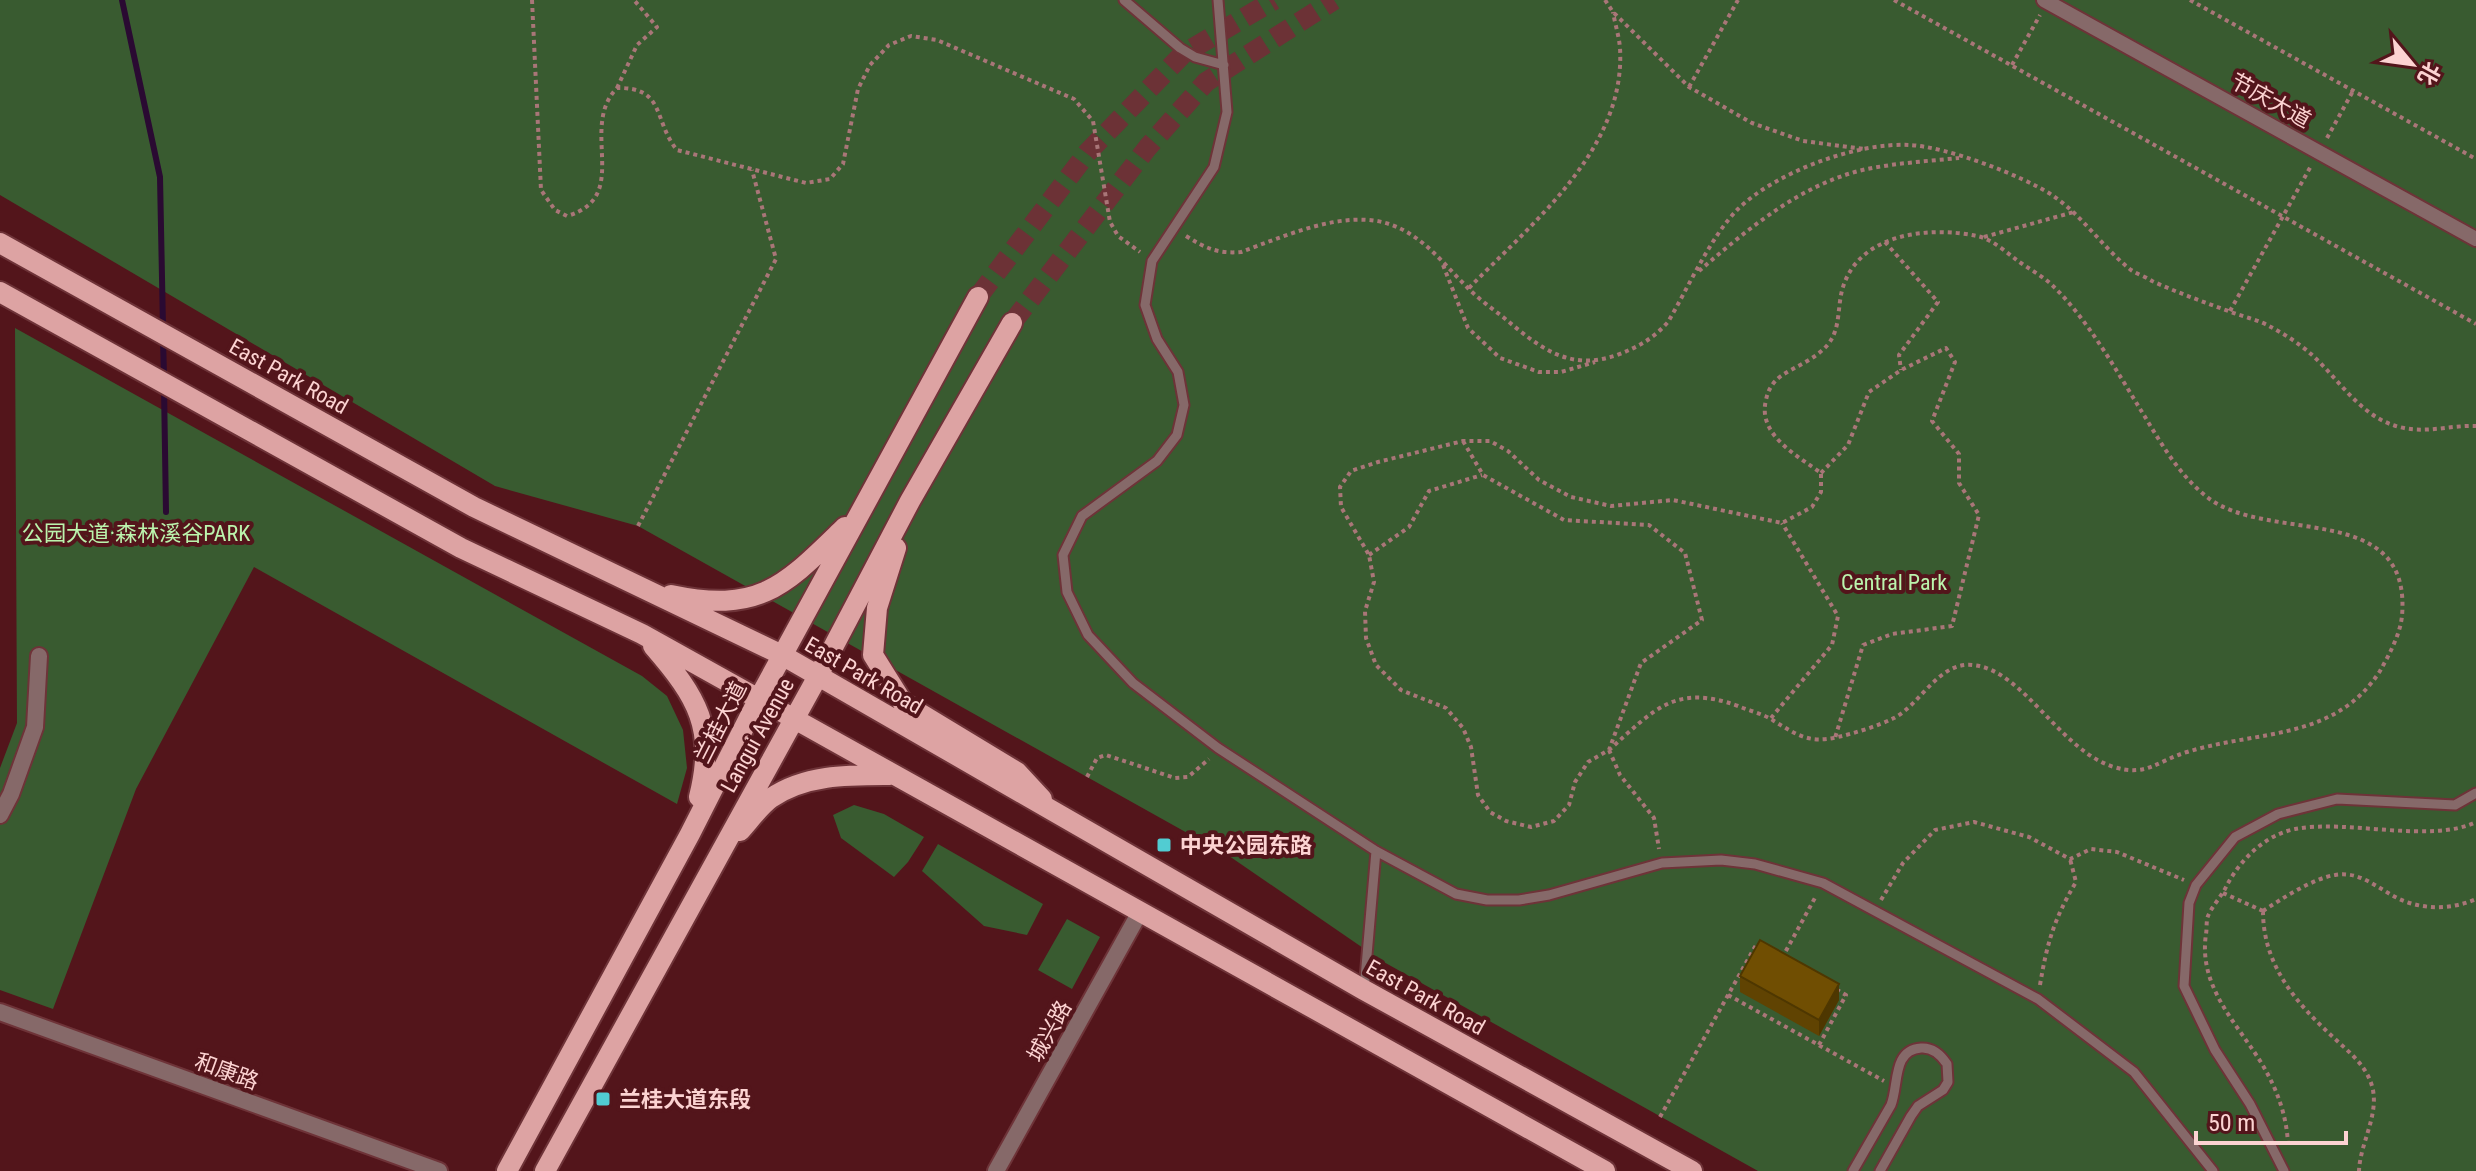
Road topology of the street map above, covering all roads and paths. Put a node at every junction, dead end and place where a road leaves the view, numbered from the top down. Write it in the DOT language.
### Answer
graph roads {
  1 [pos="532,0"];
  2 [pos="634,0"];
  3 [pos="1124,0"];
  4 [pos="1218,0"];
  5 [pos="1605,0"];
  6 [pos="1738,0"];
  7 [pos="1894,0"];
  8 [pos="2190,0"];
  9 [pos="2046,1"];
  10 [pos="1613,12"];
  11 [pos="1224,65"];
  12 [pos="2012,65"];
  13 [pos="1689,87"];
  14 [pos="617,88"];
  15 [pos="2353,91"];
  16 [pos="1866,149"];
  17 [pos="2319,152"];
  18 [pos="1962,157"];
  19 [pos="2476,159"];
  20 [pos="752,169"];
  21 [pos="2075,212"];
  22 [pos="2283,216"];
  23 [pos="1174,228"];
  24 [pos="1984,237"];
  25 [pos="2476,239"];
  26 [pos="1884,242"];
  27 [pos="0,243"];
  28 [pos="1152,261"];
  29 [pos="1442,261"];
  30 [pos="1697,273"];
  31 [pos="1468,289"];
  32 [pos="0,292"];
  33 [pos="978,297"];
  34 [pos="2230,311"];
  35 [pos="1012,323"];
  36 [pos="2476,324"];
  37 [pos="1598,361"];
  38 [pos="1901,370"];
  39 [pos="2476,426"];
  40 [pos="1463,441"];
  41 [pos="1821,473"];
  42 [pos="1483,475"];
  43 [pos="910,501"];
  44 [pos="859,513"];
  45 [pos="1782,523"];
  46 [pos="638,526"];
  47 [pos="1369,555"];
  48 [pos="639,588"];
  49 [pos="642,634"];
  50 [pos="782,655"];
  51 [pos="39,656"];
  52 [pos="818,676"];
  53 [pos="758,700"];
  54 [pos="1771,718"];
  55 [pos="793,720"];
  56 [pos="1835,738"];
  57 [pos="1218,748"];
  58 [pos="1609,750"];
  59 [pos="892,775"];
  60 [pos="1087,777"];
  61 [pos="2476,793"];
  62 [pos="1055,813"];
  63 [pos="0,815"];
  64 [pos="2476,822"];
  65 [pos="690,834"];
  66 [pos="1376,851"];
  67 [pos="718,854"];
  68 [pos="2070,859"];
  69 [pos="1662,863"];
  70 [pos="1823,883"];
  71 [pos="2196,885"];
  72 [pos="2223,893"];
  73 [pos="2476,899"];
  74 [pos="2263,911"];
  75 [pos="1140,912"];
  76 [pos="1874,913"];
  77 [pos="1769,952"];
  78 [pos="1781,959"];
  79 [pos="1833,988"];
  80 [pos="1364,990"];
  81 [pos="1728,995"];
  82 [pos="2038,999"];
  83 [pos="0,1012"];
  84 [pos="1819,1045"];
  85 [pos="1897,1088"];
  86 [pos="1660,1117"];
  87 [pos="2289,1155"];
  88 [pos="439,1171"];
  89 [pos="507,1171"];
  90 [pos="545,1171"];
  91 [pos="996,1171"];
  92 [pos="1605,1171"];
  93 [pos="1692,1171"];
  94 [pos="1853,1171"];
  95 [pos="1880,1171"];
  96 [pos="2213,1171"];
  97 [pos="2284,1171"];
  98 [pos="2359,1171"];
  1 -- 14 [label="path"];
  2 -- 14 [label="path"];
  3 -- 11 [label="lane"];
  4 -- 11 [label="lane"];
  5 -- 10 [label="path"];
  6 -- 13 [label="path"];
  7 -- 12 [label="path"];
  8 -- 15 [label="path"];
  9 -- 12 [label="path"];
  9 -- 17 [label="street, 节庆大道"];
  10 -- 13 [label="path"];
  10 -- 31 [label="path"];
  11 -- 23 [label="lane"];
  12 -- 22 [label="path"];
  13 -- 16 [label="path"];
  14 -- 20 [label="path"];
  15 -- 17 [label="path"];
  15 -- 19 [label="path"];
  16 -- 18 [label="path"];
  16 -- 30 [label="path"];
  17 -- 22 [label="path"];
  17 -- 25 [label="street, 节庆大道"];
  18 -- 21 [label="path"];
  18 -- 30 [label="path"];
  20 -- 28 [label="path"];
  20 -- 46 [label="path"];
  21 -- 24 [label="path"];
  21 -- 34 [label="path"];
  22 -- 34 [label="path"];
  22 -- 36 [label="path"];
  23 -- 28 [label="lane"];
  23 -- 29 [label="path"];
  24 -- 26 [label="path"];
  24 -- 56 [label="path"];
  26 -- 38 [label="path"];
  26 -- 41 [label="path"];
  27 -- 48 [label="main road, East Park Road"];
  28 -- 57 [label="lane"];
  29 -- 31 [label="path"];
  29 -- 37 [label="path"];
  30 -- 37 [label="path"];
  31 -- 37 [label="path"];
  32 -- 49 [label="main road"];
  33 -- 44 [label="main road, 兰桂大道"];
  34 -- 39 [label="path"];
  35 -- 43 [label="main road, Langui Avenue"];
  38 -- 41 [label="path"];
  38 -- 56 [label="path"];
  40 -- 42 [label="path"];
  40 -- 45 [label="path"];
  40 -- 47 [label="path"];
  41 -- 45 [label="path"];
  42 -- 47 [label="path"];
  42 -- 58 [label="path"];
  43 -- 52 [label="main road, Langui Avenue"];
  43 -- 62 [label="main road"];
  44 -- 48 [label="main road"];
  44 -- 50 [label="main road, 兰桂大道"];
  45 -- 54 [label="path"];
  47 -- 58 [label="path"];
  48 -- 50 [label="main road, East Park Road"];
  49 -- 53 [label="main road"];
  49 -- 65 [label="main road"];
  50 -- 52 [label="main road, East Park Road"];
  50 -- 53 [label="main road, 兰桂大道"];
  51 -- 63 [label="street"];
  52 -- 55 [label="main road, Langui Avenue"];
  52 -- 62 [label="main road, East Park Road"];
  53 -- 55 [label="main road"];
  53 -- 65 [label="main road, 兰桂大道"];
  54 -- 56 [label="path"];
  54 -- 58 [label="path"];
  55 -- 59 [label="main road"];
  55 -- 67 [label="main road, Langui Avenue"];
  57 -- 60 [label="path"];
  57 -- 66 [label="lane"];
  58 -- 69 [label="path"];
  59 -- 67 [label="main road"];
  59 -- 75 [label="main road"];
  61 -- 71 [label="lane"];
  62 -- 80 [label="main road, East Park Road"];
  64 -- 72 [label="path"];
  65 -- 89 [label="main road, 兰桂大道"];
  66 -- 69 [label="lane"];
  66 -- 80 [label="lane"];
  67 -- 90 [label="main road, Langui Avenue"];
  68 -- 71 [label="path"];
  68 -- 76 [label="path"];
  68 -- 82 [label="path"];
  69 -- 70 [label="lane"];
  70 -- 76 [label="lane"];
  70 -- 78 [label="path"];
  71 -- 97 [label="lane"];
  72 -- 74 [label="path"];
  72 -- 87 [label="path"];
  73 -- 74 [label="path"];
  74 -- 98 [label="path"];
  75 -- 91 [label="street, 城兴路"];
  75 -- 92 [label="main road"];
  76 -- 82 [label="lane"];
  77 -- 81 [label="path"];
  79 -- 84 [label="path"];
  80 -- 93 [label="main road, East Park Road"];
  81 -- 84 [label="path"];
  81 -- 86 [label="path"];
  82 -- 96 [label="lane"];
  83 -- 88 [label="street, 和康路"];
  84 -- 85 [label="path"];
  85 -- 94 [label="lane"];
  85 -- 95 [label="lane"];
}
